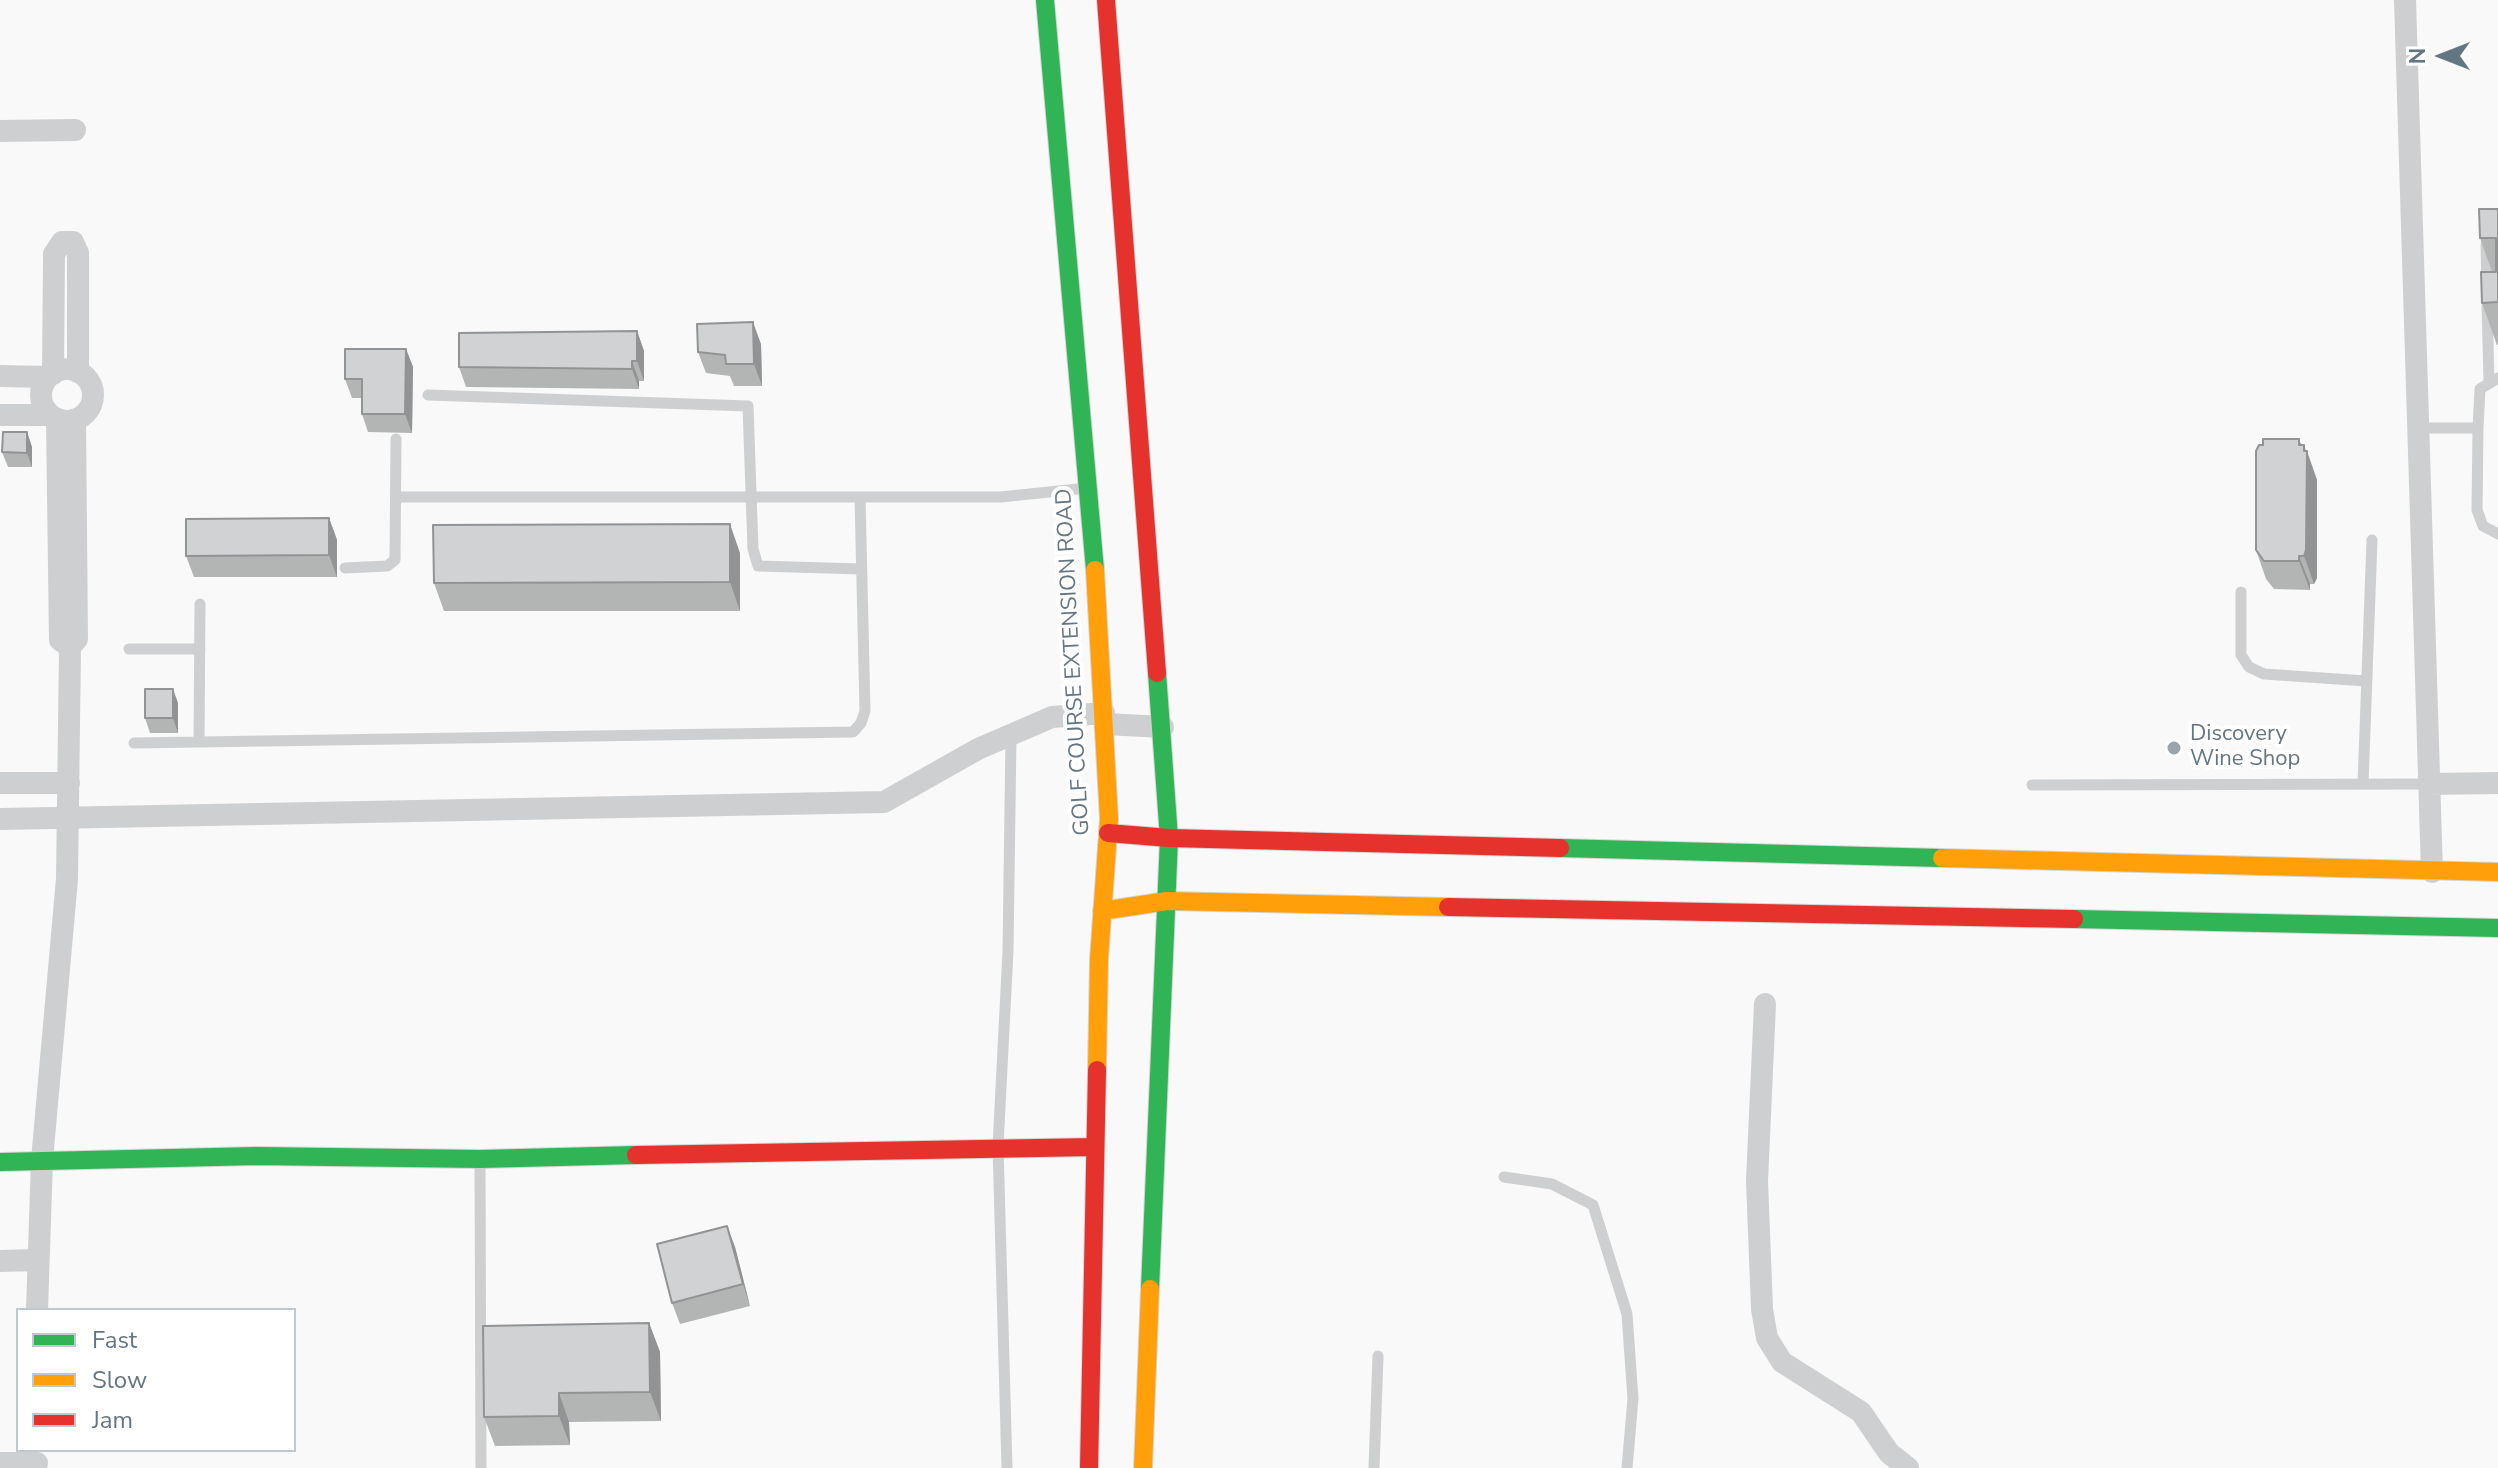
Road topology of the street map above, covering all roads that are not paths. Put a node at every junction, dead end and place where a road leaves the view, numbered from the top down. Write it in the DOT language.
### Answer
graph roads {
  1 [pos="1045,0"];
  2 [pos="1106,0"];
  3 [pos="2405,0"];
  4 [pos="75,130"];
  5 [pos="0,131"];
  6 [pos="2498,226"];
  7 [pos="78,372"];
  8 [pos="0,376"];
  9 [pos="50,376"];
  10 [pos="2493,380"];
  11 [pos="428,395"];
  12 [pos="0,415"];
  13 [pos="60,418"];
  14 [pos="2418,428"];
  15 [pos="2478,428"];
  16 [pos="396,439"];
  17 [pos="1090,487"];
  18 [pos="396,497"];
  19 [pos="753,497"];
  20 [pos="860,497"];
  21 [pos="2498,534"];
  22 [pos="2372,540"];
  23 [pos="345,568"];
  24 [pos="861,569"];
  25 [pos="2241,592"];
  26 [pos="200,604"];
  27 [pos="129,649"];
  28 [pos="200,649"];
  29 [pos="2366,681"];
  30 [pos="1104,718"];
  31 [pos="1163,727"];
  32 [pos="1011,736"];
  33 [pos="199,742"];
  34 [pos="134,743"];
  35 [pos="0,783"];
  36 [pos="69,783"];
  37 [pos="2498,783"];
  38 [pos="2363,784"];
  39 [pos="2429,784"];
  40 [pos="2032,785"];
  41 [pos="68,818"];
  42 [pos="0,819"];
  43 [pos="1108,833"];
  44 [pos="1169,838"];
  45 [pos="2432,872"];
  46 [pos="2498,872"];
  47 [pos="1167,901"];
  48 [pos="1102,911"];
  49 [pos="2498,928"];
  50 [pos="1765,1004"];
  51 [pos="998,1146"];
  52 [pos="1095,1147"];
  53 [pos="480,1159"];
  54 [pos="42,1160"];
  55 [pos="0,1162"];
  56 [pos="1504,1177"];
  57 [pos="37,1260"];
  58 [pos="0,1261"];
  59 [pos="37,1308"];
  60 [pos="1378,1356"];
  61 [pos="37,1460"];
  62 [pos="0,1463"];
  63 [pos="481,1468"];
  64 [pos="1007,1468"];
  65 [pos="1089,1468"];
  66 [pos="1143,1468"];
  67 [pos="1374,1468"];
  68 [pos="1627,1468"];
  69 [pos="1908,1468"];
  1 -- 17 [label="street, GOLF COURSE EXTENSION ROAD"];
  2 -- 31 [label="street"];
  3 -- 14 [label="street"];
  4 -- 5 [label="street"];
  6 -- 10 [label="lane"];
  7 -- 9 [label="street"];
  7 -- 9 [label="street"];
  7 -- 13 [label="street"];
  8 -- 9 [label="street"];
  9 -- 13 [label="street"];
  10 -- 15 [label="lane"];
  11 -- 19 [label="lane"];
  12 -- 13 [label="street"];
  13 -- 36 [label="street"];
  14 -- 15 [label="lane"];
  14 -- 39 [label="street"];
  15 -- 21 [label="lane"];
  16 -- 18 [label="lane"];
  17 -- 20 [label="lane"];
  17 -- 30 [label="street, GOLF COURSE EXTENSION ROAD"];
  18 -- 19 [label="lane"];
  18 -- 23 [label="lane"];
  19 -- 20 [label="lane"];
  19 -- 24 [label="lane"];
  20 -- 24 [label="lane"];
  22 -- 29 [label="lane"];
  24 -- 33 [label="lane"];
  25 -- 29 [label="lane"];
  26 -- 28 [label="lane"];
  27 -- 28 [label="lane"];
  28 -- 33 [label="lane"];
  29 -- 38 [label="lane"];
  30 -- 31 [label="street"];
  30 -- 32 [label="street"];
  30 -- 43 [label="street, GOLF COURSE EXTENSION ROAD"];
  31 -- 44 [label="street"];
  32 -- 41 [label="street"];
  32 -- 51 [label="lane"];
  33 -- 34 [label="lane"];
  35 -- 36 [label="street"];
  36 -- 41 [label="street"];
  37 -- 39 [label="street"];
  38 -- 39 [label="lane"];
  38 -- 40 [label="lane"];
  39 -- 45 [label="street"];
  41 -- 42 [label="street"];
  41 -- 54 [label="street"];
  43 -- 44 [label="street"];
  43 -- 48 [label="street, GOLF COURSE EXTENSION ROAD"];
  44 -- 45 [label="street"];
  44 -- 47 [label="street"];
  45 -- 46 [label="street"];
  47 -- 48 [label="street"];
  47 -- 49 [label="street"];
  47 -- 66 [label="street"];
  48 -- 52 [label="street, GOLF COURSE EXTENSION ROAD"];
  50 -- 69 [label="street"];
  51 -- 52 [label="street"];
  51 -- 53 [label="street"];
  51 -- 64 [label="lane"];
  52 -- 65 [label="street, GOLF COURSE EXTENSION ROAD"];
  53 -- 54 [label="street"];
  53 -- 63 [label="lane"];
  54 -- 55 [label="street"];
  54 -- 57 [label="street"];
  56 -- 68 [label="lane"];
  57 -- 58 [label="street"];
  57 -- 59 [label="street"];
  60 -- 67 [label="lane"];
  61 -- 62 [label="street"];
}
